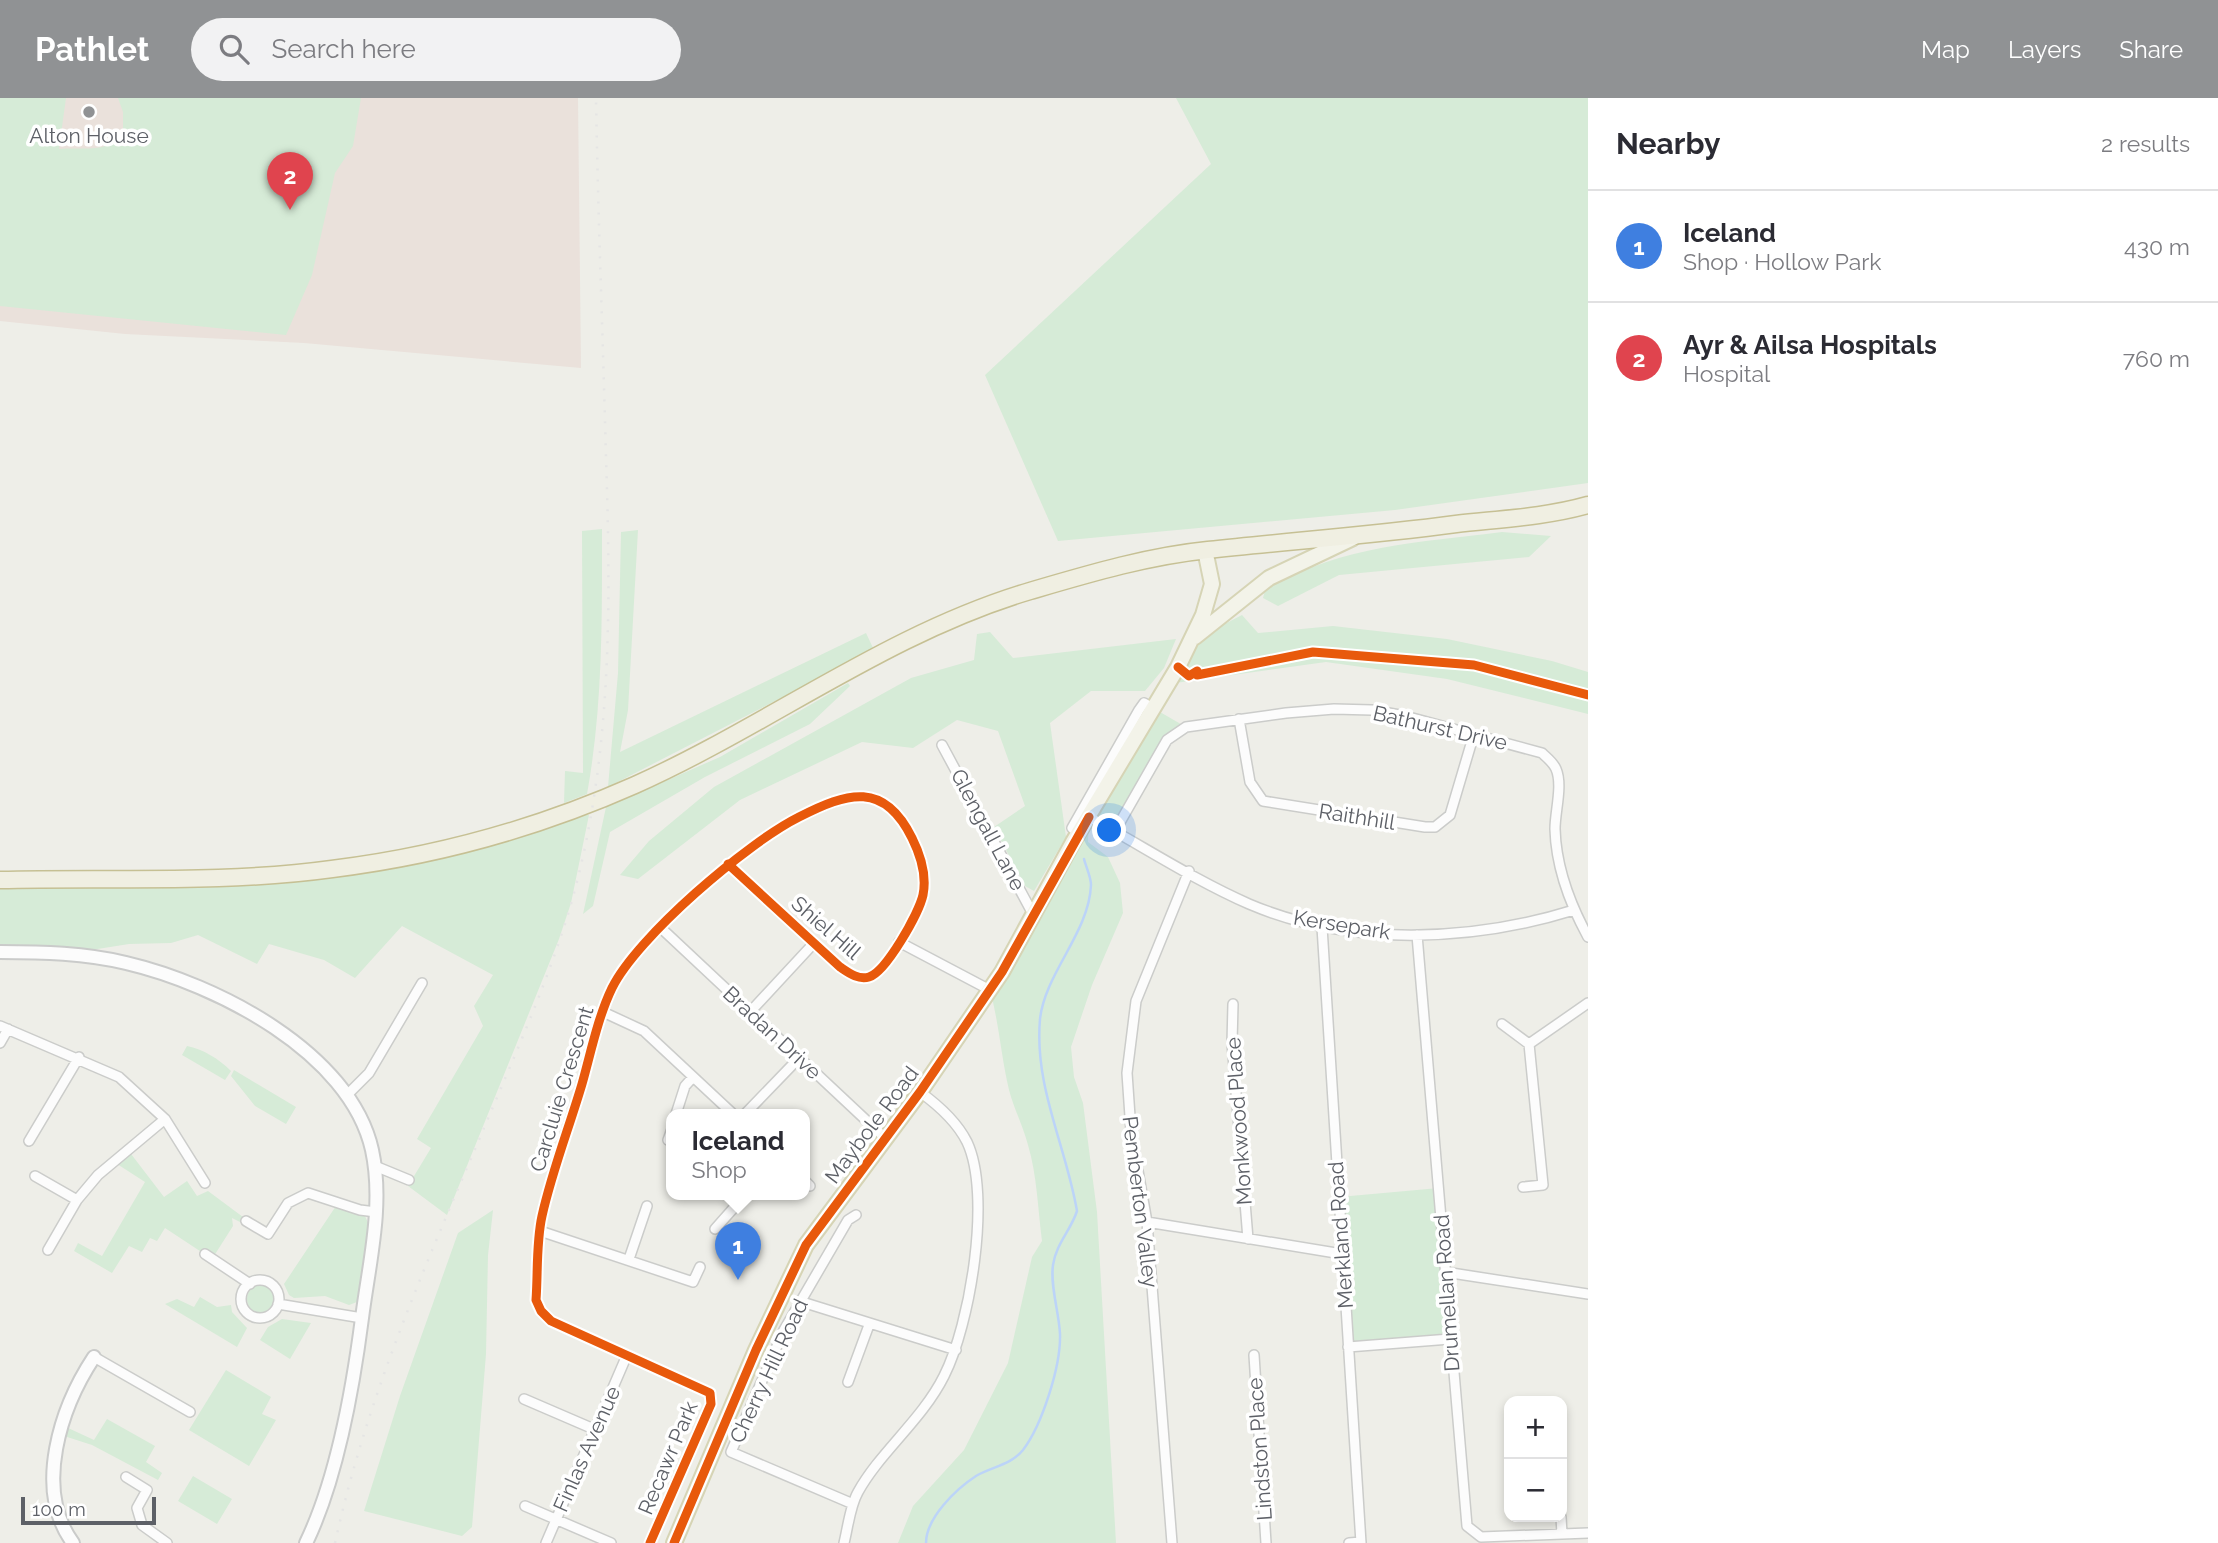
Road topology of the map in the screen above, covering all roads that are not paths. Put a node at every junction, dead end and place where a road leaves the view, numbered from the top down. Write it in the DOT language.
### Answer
graph roads {
  1 [pos="1588,505"];
  2 [pos="1353,538"];
  3 [pos="1205,550"];
  4 [pos="1190,642"];
  5 [pos="1153,708"];
  6 [pos="1239,719"];
  7 [pos="1474,734"];
  8 [pos="942,745"];
  9 [pos="1089,817"];
  10 [pos="1115,831"];
  11 [pos="1079,833"];
  12 [pos="729,864"];
  13 [pos="1189,871"];
  14 [pos="0,880"];
  15 [pos="1574,910"];
  16 [pos="1034,916"];
  17 [pos="1322,927"];
  18 [pos="661,928"];
  19 [pos="1417,935"];
  20 [pos="1588,936"];
  21 [pos="899,942"];
  22 [pos="814,943"];
  23 [pos="0,952"];
  24 [pos="422,983"];
  25 [pos="990,990"];
  26 [pos="1588,1003"];
  27 [pos="1233,1004"];
  28 [pos="603,1012"];
  29 [pos="750,1012"];
  30 [pos="1502,1024"];
  31 [pos="4,1028"];
  32 [pos="0,1043"];
  33 [pos="1529,1044"];
  34 [pos="79,1057"];
  35 [pos="799,1058"];
  36 [pos="693,1077"];
  37 [pos="920,1092"];
  38 [pos="347,1095"];
  39 [pos="678,1109"];
  40 [pos="728,1109"];
  41 [pos="750,1109"];
  42 [pos="165,1119"];
  43 [pos="884,1137"];
  44 [pos="29,1141"];
  45 [pos="375,1166"];
  46 [pos="35,1176"];
  47 [pos="409,1180"];
  48 [pos="205,1183"];
  49 [pos="1523,1187"];
  50 [pos="77,1200"];
  51 [pos="741,1200"];
  52 [pos="647,1206"];
  53 [pos="376,1212"];
  54 [pos="856,1215"];
  55 [pos="246,1221"];
  56 [pos="1147,1222"];
  57 [pos="715,1229"];
  58 [pos="540,1231"];
  59 [pos="1248,1239"];
  60 [pos="48,1250"];
  61 [pos="205,1254"];
  62 [pos="1342,1254"];
  63 [pos="629,1259"];
  64 [pos="699,1267"];
  65 [pos="1446,1272"];
  66 [pos="250,1284"];
  67 [pos="1588,1294"];
  68 [pos="799,1301"];
  69 [pos="278,1304"];
  70 [pos="362,1318"];
  71 [pos="869,1325"];
  72 [pos="1450,1339"];
  73 [pos="1348,1347"];
  74 [pos="956,1350"];
  75 [pos="627,1355"];
  76 [pos="1254,1355"];
  77 [pos="94,1357"];
  78 [pos="848,1382"];
  79 [pos="524,1399"];
  80 [pos="190,1412"];
  81 [pos="596,1430"];
  82 [pos="126,1477"];
  83 [pos="853,1504"];
  84 [pos="525,1506"];
  85 [pos="556,1520"];
  86 [pos="1561,1522"];
  87 [pos="1588,1533"];
  88 [pos="1562,1534"];
  89 [pos="73,1543"];
  90 [pos="167,1543"];
  91 [pos="306,1543"];
  92 [pos="546,1543"];
  93 [pos="611,1543"];
  94 [pos="650,1543"];
  95 [pos="674,1543"];
  96 [pos="844,1543"];
  97 [pos="1172,1543"];
  98 [pos="1266,1543"];
  99 [pos="1349,1543"];
  100 [pos="1361,1543"];
  1 -- 2 [label="highway"];
  2 -- 3 [label="highway"];
  2 -- 4 [label="main road, Maybole Road"];
  3 -- 4 [label="main road, Maybole Road"];
  3 -- 14 [label="highway"];
  4 -- 5 [label="main road, Maybole Road"];
  5 -- 9 [label="main road, Maybole Road"];
  5 -- 11 [label="street"];
  6 -- 7 [label="street, Bathurst Drive"];
  6 -- 7 [label="street, Raithhill"];
  6 -- 10 [label="street, Bathurst Drive"];
  7 -- 15 [label="street, Bathurst Drive"];
  8 -- 16 [label="street, Glengall Lane"];
  9 -- 10 [label="street, Kersepark"];
  9 -- 11 [label="main road, Maybole Road"];
  10 -- 13 [label="street, Kersepark"];
  11 -- 16 [label="main road, Maybole Road"];
  12 -- 18 [label="street, Carcluie Crescent"];
  12 -- 21 [label="street, Carcluie Crescent"];
  12 -- 22 [label="street, Shiel Hill"];
  13 -- 17 [label="street, Kersepark"];
  13 -- 56 [label="street, Pemberton Valley"];
  15 -- 19 [label="street, Kersepark"];
  15 -- 20 [label="street, Bathurst Drive"];
  16 -- 25 [label="main road, Maybole Road"];
  17 -- 19 [label="street, Kersepark"];
  17 -- 62 [label="street, Merkland Road"];
  18 -- 28 [label="street, Carcluie Crescent"];
  18 -- 29 [label="street, Bradan Drive"];
  19 -- 65 [label="street, Drumellan Road"];
  21 -- 22 [label="street, Shiel Hill"];
  21 -- 25 [label="street"];
  22 -- 29 [label="street"];
  23 -- 38 [label="street"];
  24 -- 38 [label="street"];
  25 -- 37 [label="main road, Maybole Road"];
  26 -- 33 [label="street"];
  27 -- 59 [label="street, Monkwood Place"];
  28 -- 36 [label="street"];
  28 -- 58 [label="street, Carcluie Crescent"];
  29 -- 35 [label="street, Bradan Drive"];
  30 -- 33 [label="street"];
  31 -- 32 [label="street"];
  31 -- 34 [label="street"];
  33 -- 49 [label="street"];
  34 -- 42 [label="street"];
  34 -- 44 [label="street"];
  35 -- 41 [label="street"];
  35 -- 43 [label="street, Bradan Drive"];
  36 -- 39 [label="street"];
  36 -- 40 [label="street"];
  37 -- 43 [label="main road, Maybole Road"];
  37 -- 74 [label="street"];
  38 -- 45 [label="street"];
  42 -- 48 [label="street"];
  42 -- 50 [label="street"];
  43 -- 95 [label="main road, Maybole Road"];
  45 -- 47 [label="street"];
  45 -- 53 [label="street"];
  46 -- 50 [label="street"];
  50 -- 60 [label="street"];
  51 -- 57 [label="street"];
  52 -- 63 [label="street"];
  53 -- 55 [label="street"];
  53 -- 70 [label="street"];
  54 -- 68 [label="street, Cherry Hill Road"];
  56 -- 59 [label="street"];
  56 -- 97 [label="street, Pemberton Valley"];
  58 -- 63 [label="street"];
  58 -- 75 [label="street, Carcluie Crescent"];
  59 -- 62 [label="street"];
  61 -- 66 [label="street"];
  62 -- 73 [label="street, Merkland Road"];
  63 -- 64 [label="street"];
  65 -- 67 [label="street"];
  65 -- 72 [label="street, Drumellan Road"];
  66 -- 69 [label="street"];
  66 -- 69 [label="street"];
  68 -- 71 [label="street"];
  68 -- 83 [label="street, Cherry Hill Road"];
  69 -- 70 [label="street"];
  70 -- 91 [label="street"];
  71 -- 74 [label="street"];
  71 -- 78 [label="street"];
  72 -- 73 [label="street"];
  72 -- 88 [label="street, Drumellan Road"];
  73 -- 100 [label="street, Merkland Road"];
  74 -- 83 [label="street"];
  75 -- 81 [label="street, Finlas Avenue"];
  75 -- 94 [label="street, Recawr Park"];
  76 -- 98 [label="street, Lindston Place"];
  77 -- 80 [label="street"];
  77 -- 89 [label="street"];
  79 -- 81 [label="street"];
  81 -- 85 [label="street, Finlas Avenue"];
  82 -- 90 [label="street"];
  83 -- 96 [label="street"];
  84 -- 85 [label="street"];
  85 -- 92 [label="street, Finlas Avenue"];
  85 -- 93 [label="street"];
  86 -- 88 [label="street"];
  87 -- 88 [label="street, Drumellan Road"];
  99 -- 100 [label="street"];
}
